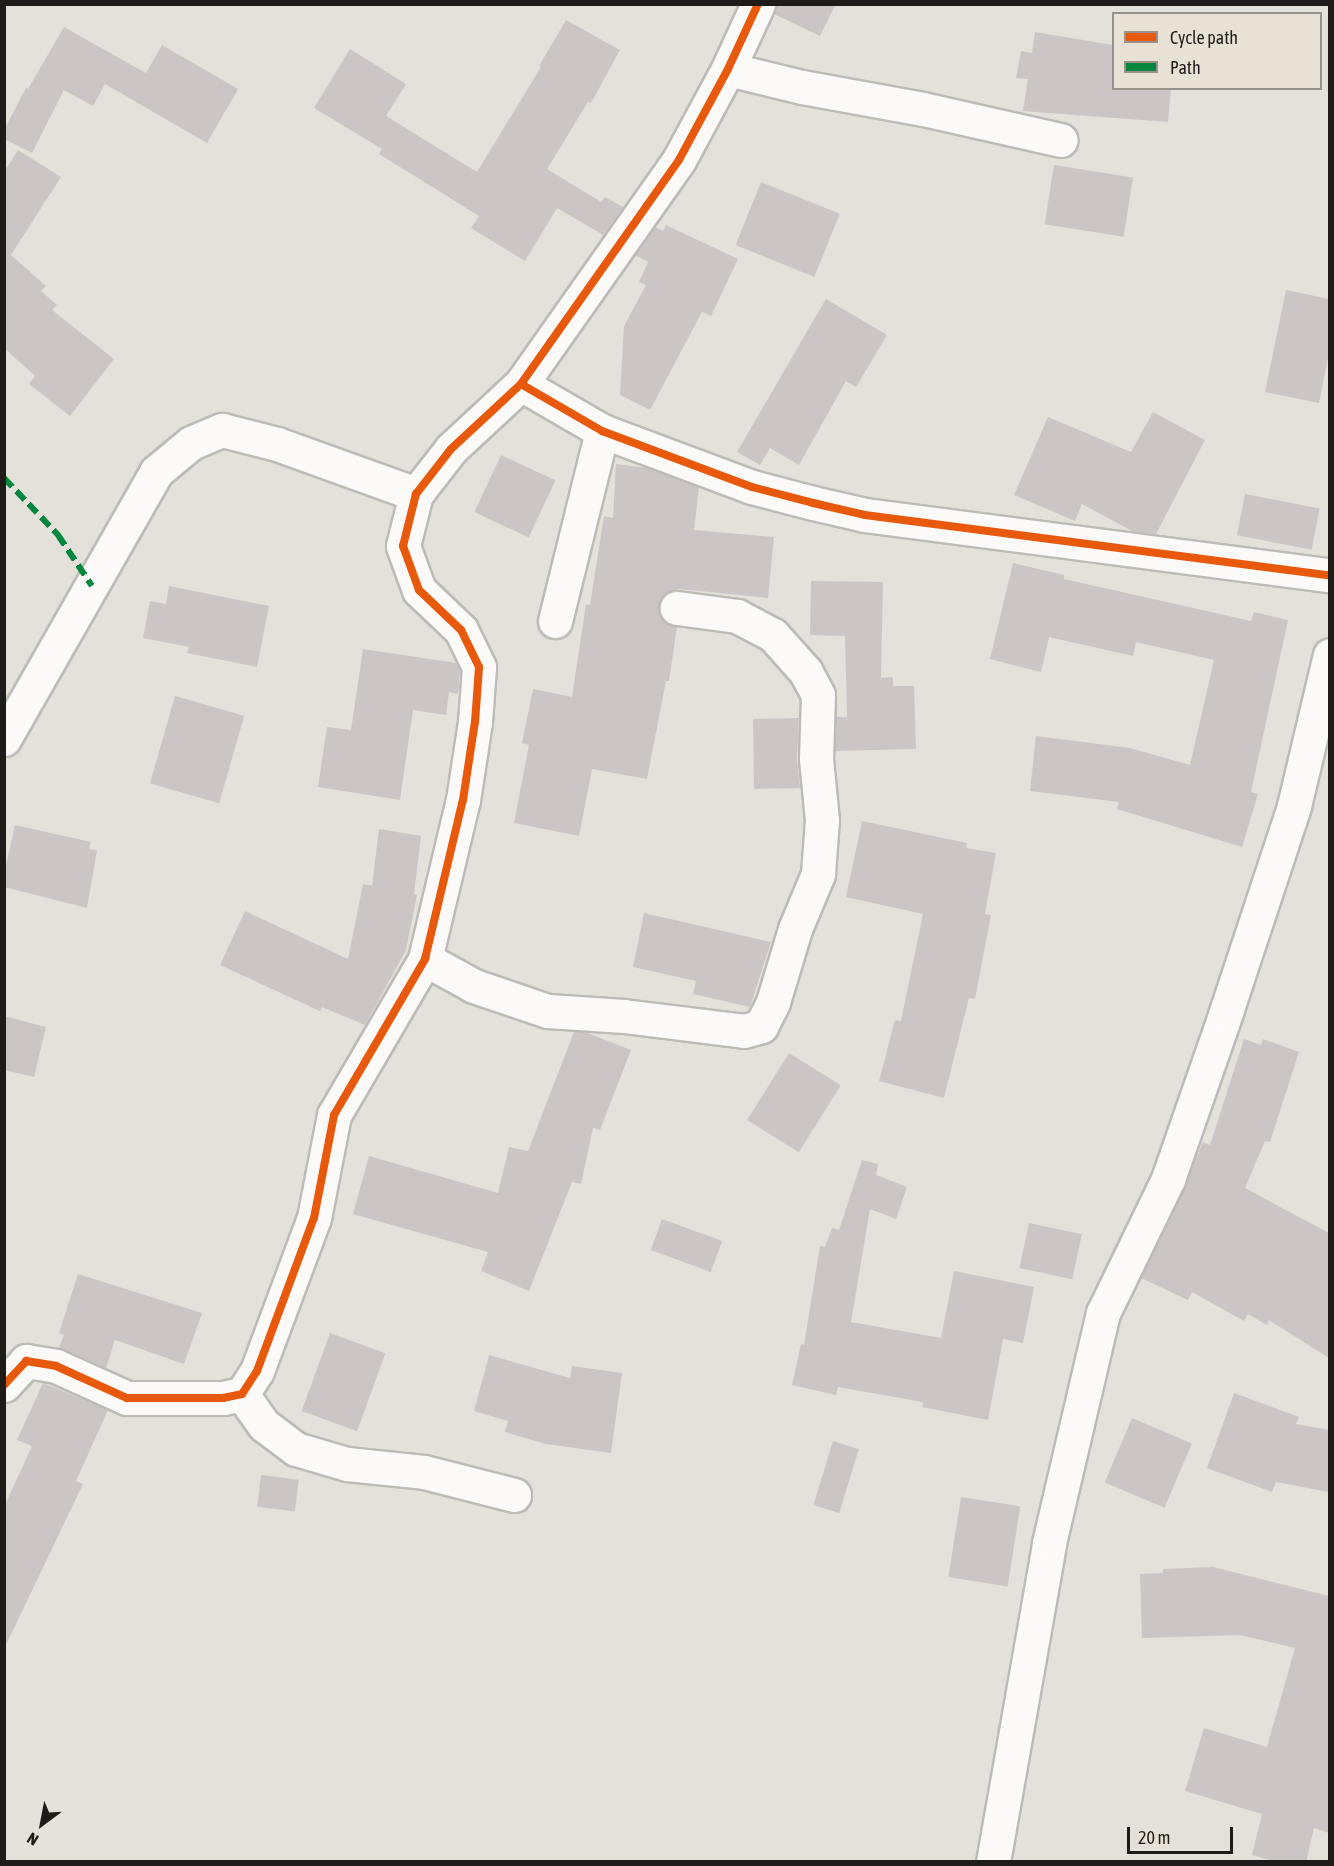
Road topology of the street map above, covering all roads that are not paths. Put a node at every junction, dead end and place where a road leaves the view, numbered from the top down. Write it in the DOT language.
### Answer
graph roads {
  1 [pos="758,4"];
  2 [pos="728,69"];
  3 [pos="1061,140"];
  4 [pos="521,384"];
  5 [pos="602,431"];
  6 [pos="416,494"];
  7 [pos="1329,575"];
  8 [pos="677,608"];
  9 [pos="555,621"];
  10 [pos="1329,655"];
  11 [pos="4,739"];
  12 [pos="425,959"];
  13 [pos="4,1385"];
  14 [pos="242,1394"];
  15 [pos="514,1495"];
  16 [pos="993,1862"];
  1 -- 2 [label="street"];
  2 -- 3 [label="street"];
  2 -- 4 [label="street"];
  4 -- 5 [label="street"];
  4 -- 6 [label="street"];
  5 -- 7 [label="street"];
  5 -- 9 [label="street"];
  6 -- 11 [label="street"];
  6 -- 12 [label="street"];
  8 -- 12 [label="street"];
  10 -- 16 [label="street"];
  12 -- 14 [label="street"];
  13 -- 14 [label="street"];
  14 -- 15 [label="street"];
}
